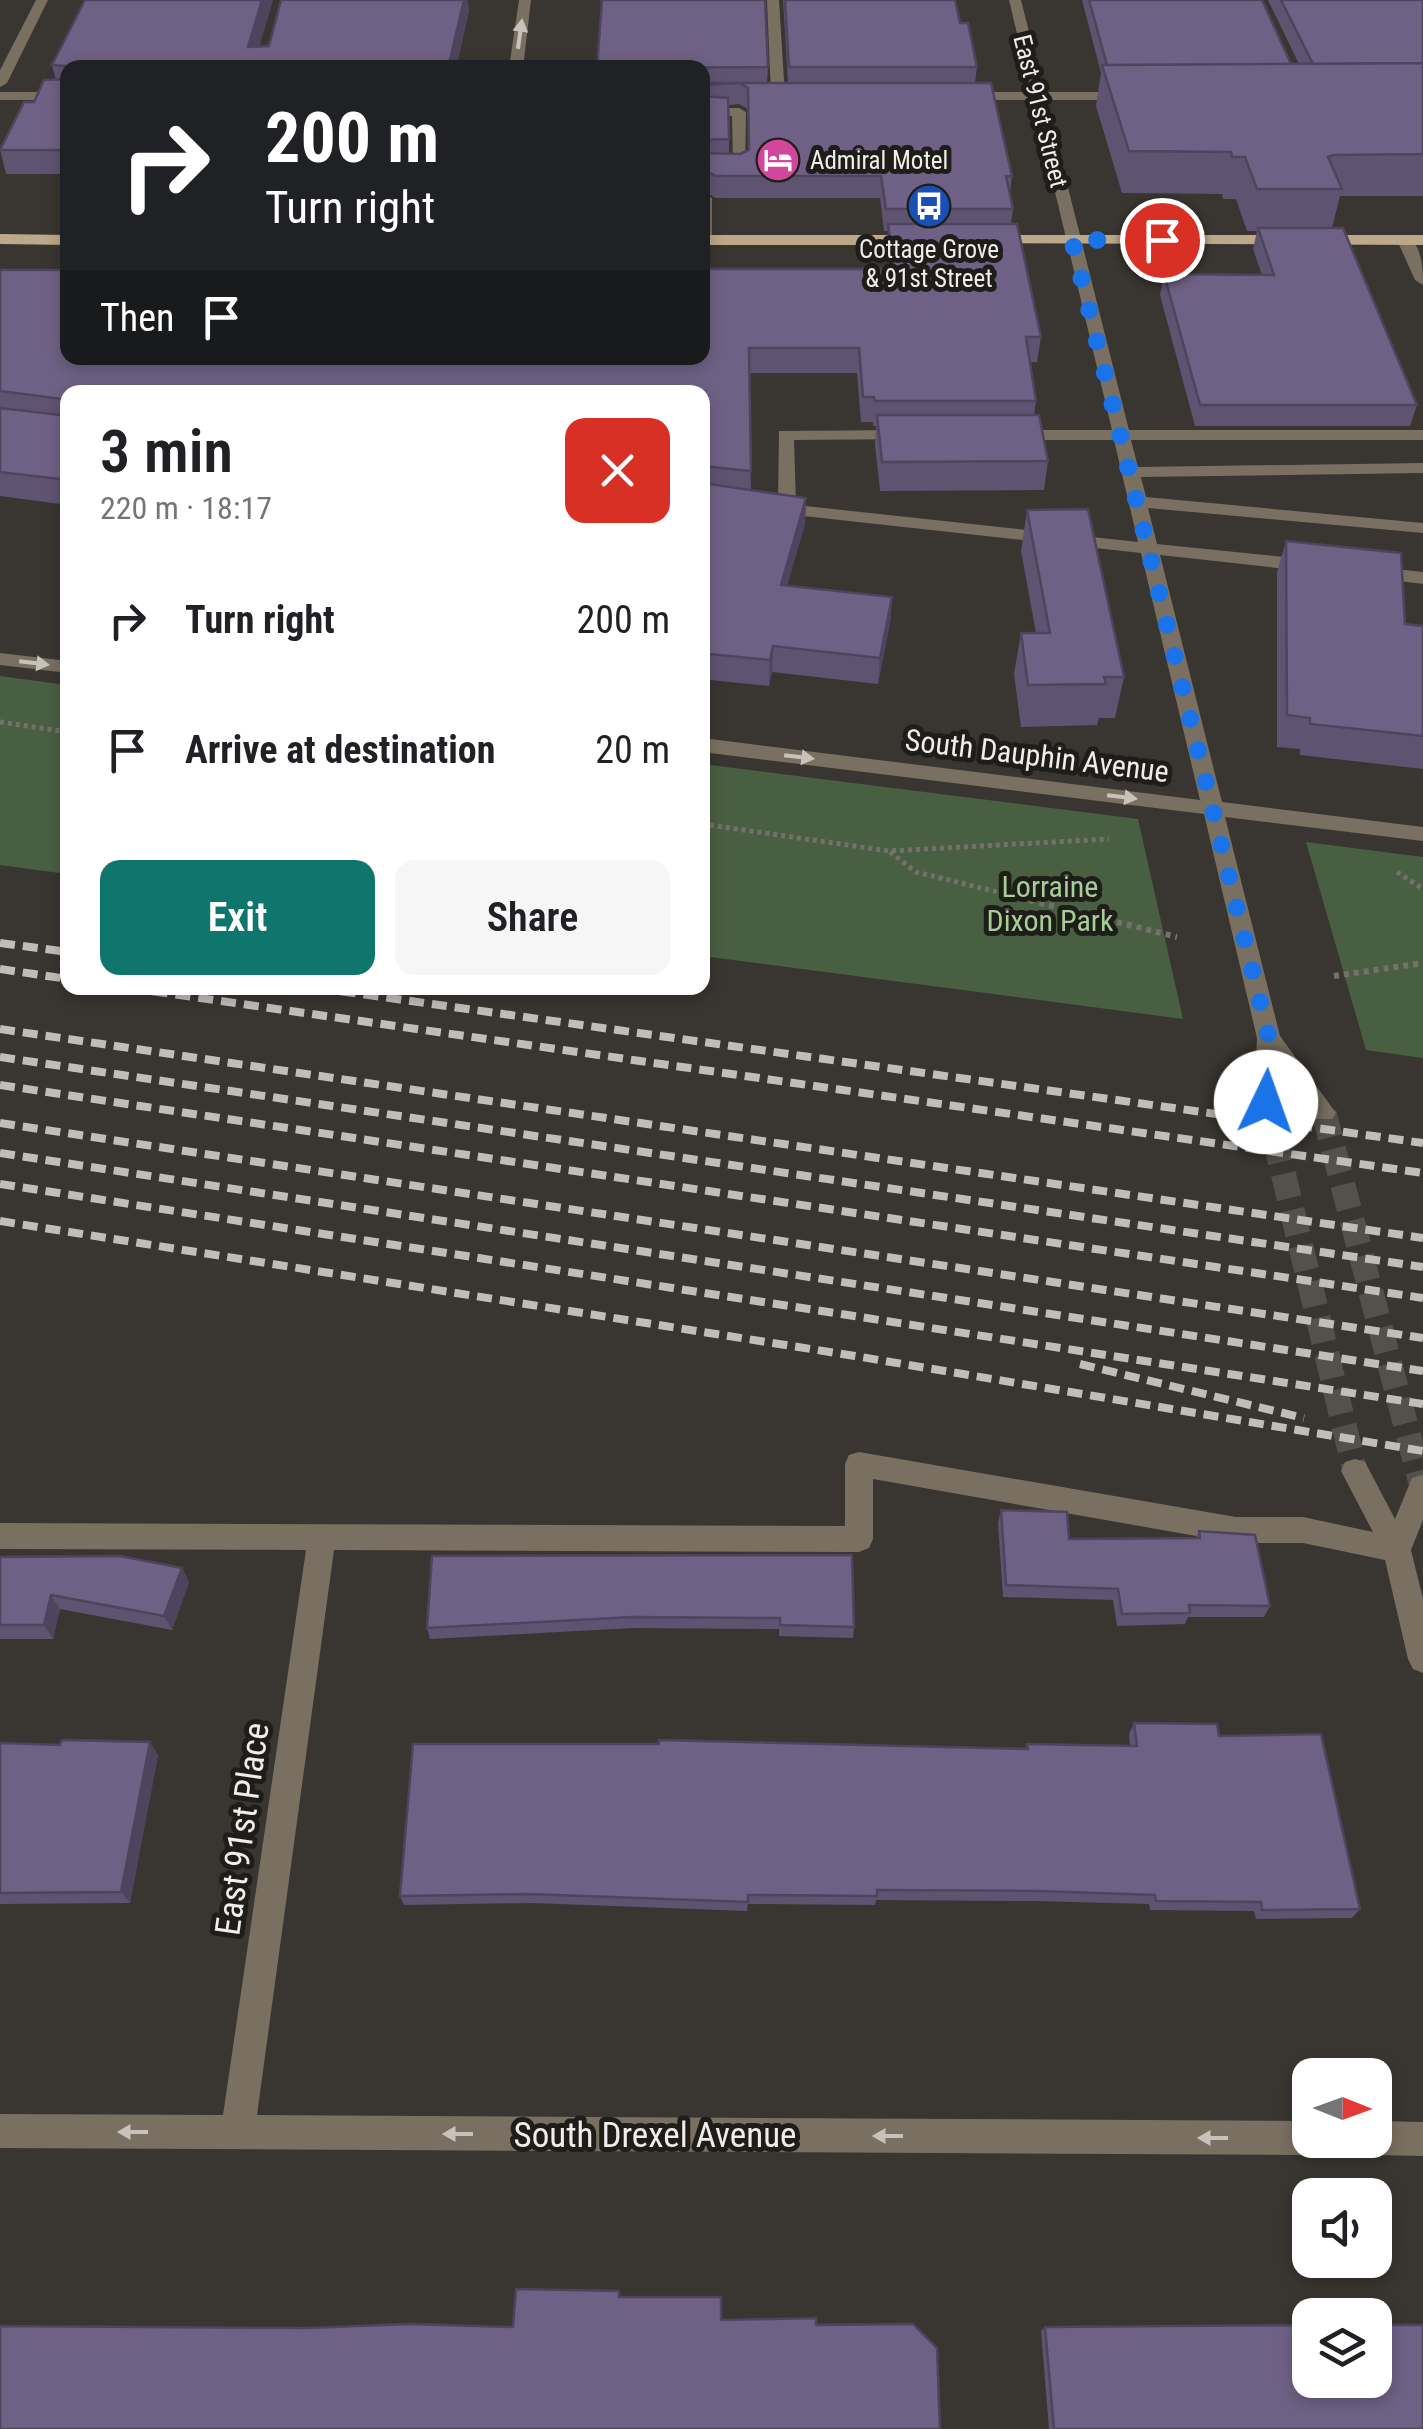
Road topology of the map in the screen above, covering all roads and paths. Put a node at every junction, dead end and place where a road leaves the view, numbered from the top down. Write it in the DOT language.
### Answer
graph roads {
  1 [pos="42,0"];
  2 [pos="525,0"];
  3 [pos="773,0"];
  4 [pos="1014,0"];
  5 [pos="517,60"];
  6 [pos="0,83"];
  7 [pos="0,96"];
  8 [pos="60,96"];
  9 [pos="710,96"];
  10 [pos="740,96"];
  11 [pos="759,96"];
  12 [pos="778,96"];
  13 [pos="797,96"];
  14 [pos="956,96"];
  15 [pos="1038,96"];
  16 [pos="1146,96"];
  17 [pos="710,112"];
  18 [pos="710,171"];
  19 [pos="0,239"];
  20 [pos="60,240"];
  21 [pos="710,240"];
  22 [pos="934,240"];
  23 [pos="967,240"];
  24 [pos="1072,240"];
  25 [pos="1405,240"];
  26 [pos="1423,240"];
  27 [pos="1423,280"];
  28 [pos="936,435"];
  29 [pos="992,435"];
  30 [pos="1120,436"];
  31 [pos="1423,436"];
  32 [pos="1423,468"];
  33 [pos="1130,472"];
  34 [pos="710,501"];
  35 [pos="1136,502"];
  36 [pos="787,510"];
  37 [pos="1423,528"];
  38 [pos="1148,548"];
  39 [pos="1423,578"];
  40 [pos="0,659"];
  41 [pos="60,666"];
  42 [pos="0,722"];
  43 [pos="60,731"];
  44 [pos="710,746"];
  45 [pos="1212,808"];
  46 [pos="710,825"];
  47 [pos="1423,834"];
  48 [pos="1116,838"];
  49 [pos="889,852"];
  50 [pos="1177,937"];
  51 [pos="1423,963"];
  52 [pos="1334,976"];
  53 [pos="1269,1038"];
  54 [pos="1266,1102"];
  55 [pos="1324,1113"];
  56 [pos="1355,1471"];
  57 [pos="1422,1487"];
  58 [pos="0,1536"];
  59 [pos="322,1537"];
  60 [pos="1397,1550"];
  61 [pos="1423,1659"];
  62 [pos="0,2131"];
  63 [pos="238,2132"];
  64 [pos="1292,2138"];
  65 [pos="1392,2138"];
  66 [pos="1423,2139"];
  1 -- 6 [label="street"];
  5 -- 2 [label="street, one-way"];
  3 -- 12 [label="street"];
  4 -- 15 [label="street, East 91st Street"];
  7 -- 8 [label="street"];
  9 -- 10 [label="street"];
  11 -- 12 [label="street"];
  12 -- 13 [label="street"];
  14 -- 15 [label="street"];
  15 -- 16 [label="street"];
  15 -- 24 [label="street, East 91st Street"];
  17 -- 18 [label="street"];
  19 -- 20 [label="main road"];
  21 -- 22 [label="main road"];
  23 -- 24 [label="main road"];
  24 -- 25 [label="main road"];
  24 -- 30 [label="street, East 91st Street"];
  25 -- 26 [label="main road"];
  25 -- 27 [label="street"];
  28 -- 36 [label="street"];
  29 -- 30 [label="street"];
  30 -- 31 [label="street"];
  30 -- 33 [label="street, East 91st Street"];
  32 -- 33 [label="street"];
  33 -- 35 [label="street, East 91st Street"];
  34 -- 36 [label="street"];
  35 -- 37 [label="street"];
  35 -- 38 [label="street, East 91st Street"];
  36 -- 38 [label="street"];
  38 -- 39 [label="street"];
  38 -- 45 [label="street, East 91st Street"];
  40 -- 41 [label="street, one-way"];
  42 -- 43 [label="path"];
  44 -- 45 [label="street, South Dauphin Avenue, one-way"];
  45 -- 47 [label="street, South Dauphin Avenue"];
  45 -- 53 [label="street, East 91st Street"];
  46 -- 49 [label="path"];
  48 -- 49 [label="path"];
  49 -- 50 [label="path"];
  51 -- 52 [label="path"];
  53 -- 54 [label="street, East 91st Street"];
  53 -- 55 [label="street, East 91st Street"];
  56 -- 60 [label="street"];
  57 -- 60 [label="street"];
  58 -- 59 [label="street"];
  59 -- 60 [label="street"];
  59 -- 63 [label="street, East 91st Place"];
  60 -- 61 [label="street"];
  63 -- 62 [label="street, South Drexel Avenue, one-way"];
  64 -- 63 [label="street, South Drexel Avenue, one-way"];
  65 -- 66 [label="street"];
}
